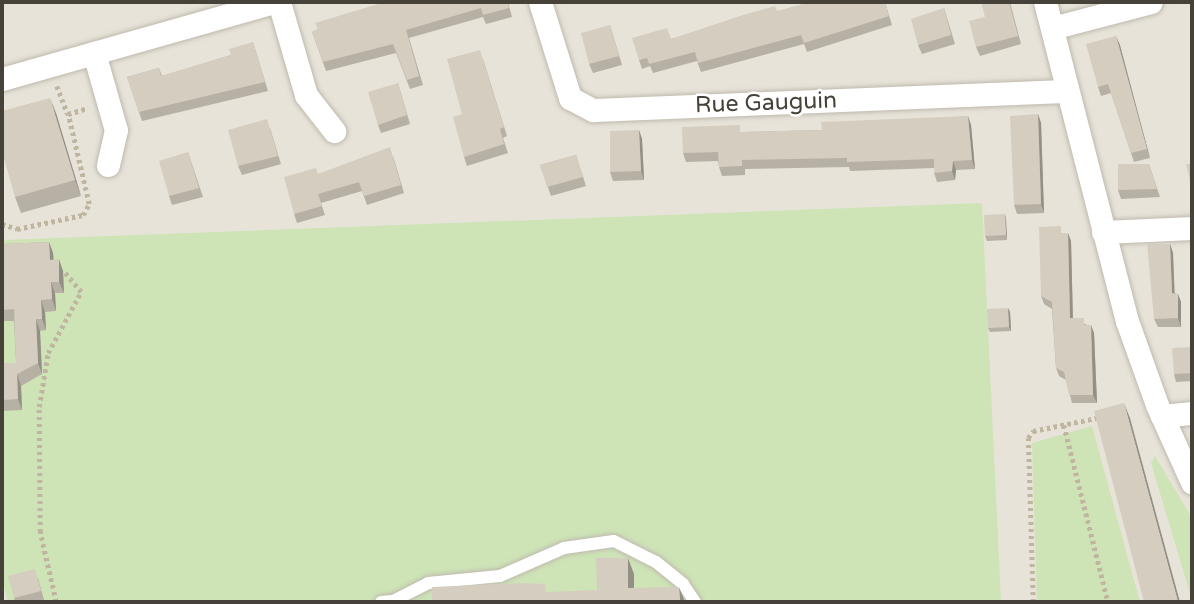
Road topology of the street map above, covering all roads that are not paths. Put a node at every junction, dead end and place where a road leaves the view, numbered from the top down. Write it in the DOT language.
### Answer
graph roads {
  1 [pos="277,2"];
  2 [pos="540,2"];
  3 [pos="1045,2"];
  4 [pos="1151,2"];
  5 [pos="1052,28"];
  6 [pos="94,53"];
  7 [pos="2,79"];
  8 [pos="1066,91"];
  9 [pos="334,131"];
  10 [pos="108,165"];
  11 [pos="1192,228"];
  12 [pos="1103,232"];
  13 [pos="1192,413"];
  14 [pos="1162,416"];
  15 [pos="1192,482"];
  16 [pos="381,602"];
  17 [pos="695,602"];
  1 -- 6 [label="street"];
  1 -- 9 [label="street"];
  2 -- 8 [label="street, Rue Gauguin"];
  3 -- 5 [label="street"];
  4 -- 5 [label="street"];
  5 -- 8 [label="street"];
  6 -- 7 [label="street"];
  6 -- 10 [label="street"];
  8 -- 12 [label="street"];
  11 -- 12 [label="street"];
  12 -- 14 [label="street"];
  13 -- 14 [label="street"];
  14 -- 15 [label="street"];
  16 -- 17 [label="lane"];
}
